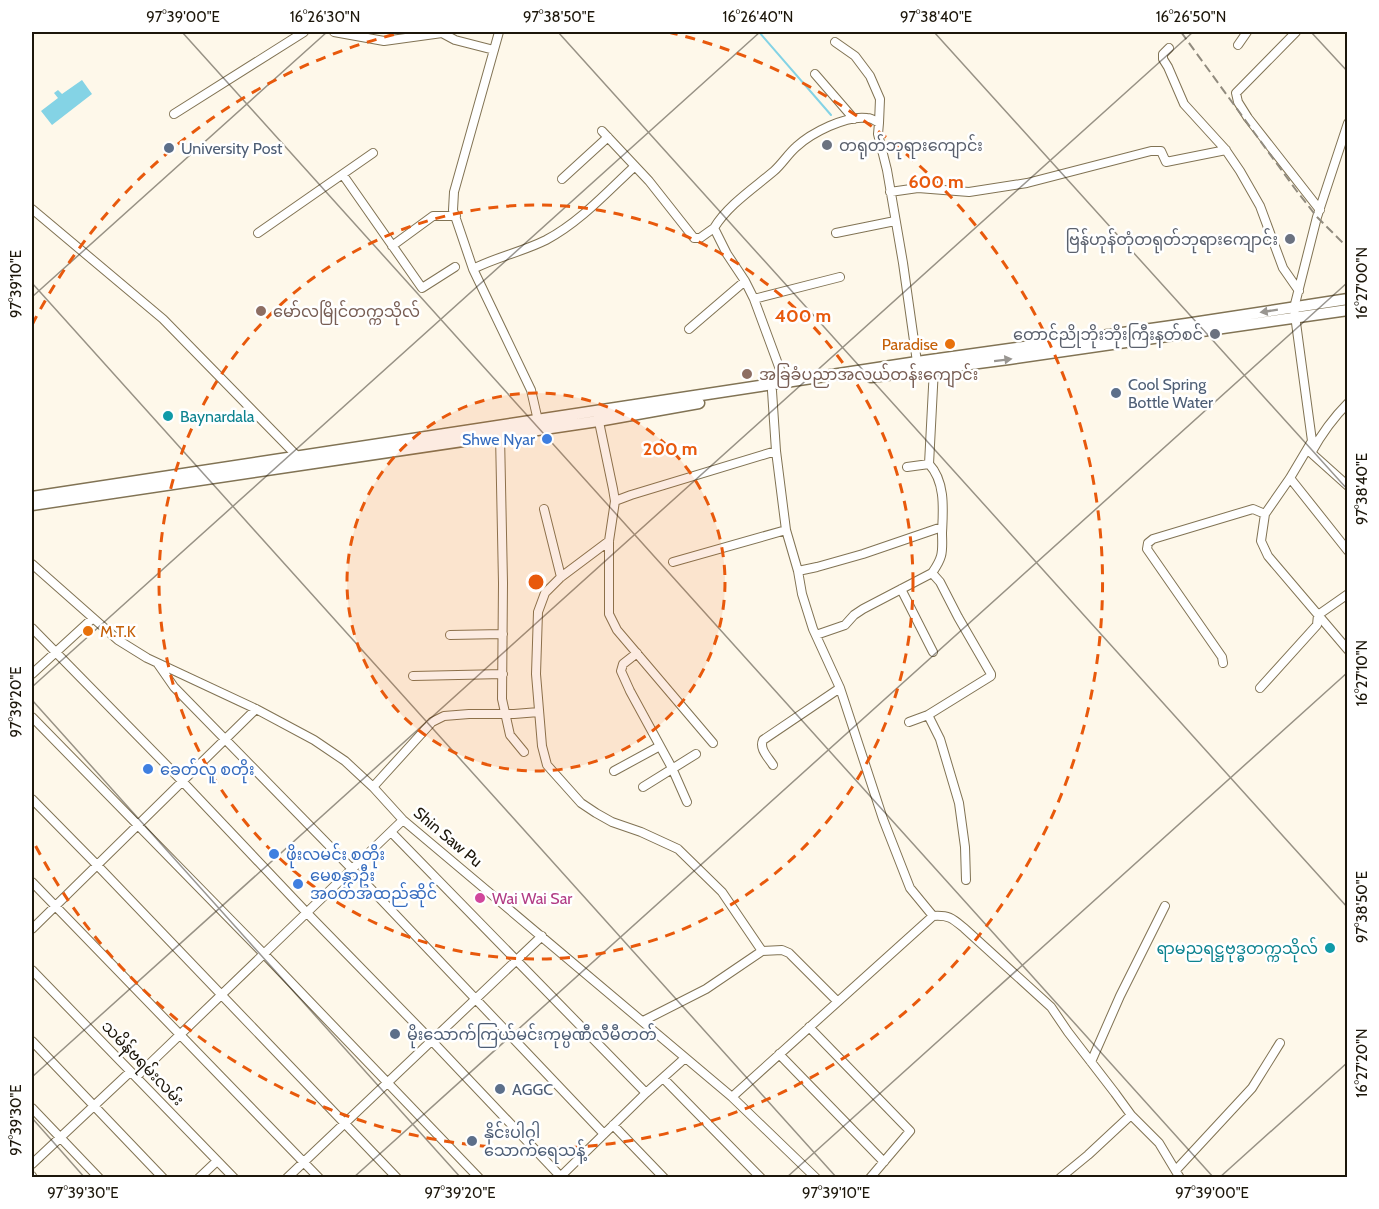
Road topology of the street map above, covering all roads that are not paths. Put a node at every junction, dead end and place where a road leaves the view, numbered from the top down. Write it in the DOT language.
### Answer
graph roads {
  1 [pos="304,32"];
  2 [pos="334,32"];
  3 [pos="499,32"];
  4 [pos="1247,32"];
  5 [pos="1296,32"];
  6 [pos="835,42"];
  7 [pos="1238,45"];
  8 [pos="1169,48"];
  9 [pos="494,50"];
  10 [pos="815,74"];
  11 [pos="174,114"];
  12 [pos="854,119"];
  13 [pos="879,123"];
  14 [pos="1347,123"];
  15 [pos="1226,150"];
  16 [pos="373,153"];
  17 [pos="635,166"];
  18 [pos="343,175"];
  19 [pos="562,178"];
  20 [pos="890,192"];
  21 [pos="32,210"];
  22 [pos="1320,210"];
  23 [pos="456,216"];
  24 [pos="896,221"];
  25 [pos="714,228"];
  26 [pos="258,233"];
  27 [pos="836,233"];
  28 [pos="393,246"];
  29 [pos="455,267"];
  30 [pos="473,269"];
  31 [pos="840,278"];
  32 [pos="745,281"];
  33 [pos="1299,291"];
  34 [pos="754,299"];
  35 [pos="1347,299"];
  36 [pos="1347,310"];
  37 [pos="1294,313"];
  38 [pos="689,328"];
  39 [pos="919,366"];
  40 [pos="934,368"];
  41 [pos="785,383"];
  42 [pos="772,391"];
  43 [pos="1347,403"];
  44 [pos="598,416"];
  45 [pos="539,425"];
  46 [pos="500,435"];
  47 [pos="776,451"];
  48 [pos="1309,451"];
  49 [pos="302,460"];
  50 [pos="929,464"];
  51 [pos="907,468"];
  52 [pos="189,477"];
  53 [pos="1290,478"];
  54 [pos="1347,486"];
  55 [pos="32,497"];
  56 [pos="615,501"];
  57 [pos="32,505"];
  58 [pos="544,509"];
  59 [pos="1265,514"];
  60 [pos="942,527"];
  61 [pos="786,530"];
  62 [pos="609,541"];
  63 [pos="1347,551"];
  64 [pos="673,562"];
  65 [pos="32,564"];
  66 [pos="798,571"];
  67 [pos="932,573"];
  68 [pos="561,577"];
  69 [pos="901,589"];
  70 [pos="1347,594"];
  71 [pos="1318,615"];
  72 [pos="92,619"];
  73 [pos="32,628"];
  74 [pos="503,634"];
  75 [pos="450,635"];
  76 [pos="816,635"];
  77 [pos="1347,650"];
  78 [pos="55,652"];
  79 [pos="933,652"];
  80 [pos="637,653"];
  81 [pos="158,663"];
  82 [pos="1223,663"];
  83 [pos="32,674"];
  84 [pos="502,674"];
  85 [pos="413,676"];
  86 [pos="840,688"];
  87 [pos="1260,688"];
  88 [pos="256,709"];
  89 [pos="539,712"];
  90 [pos="504,714"];
  91 [pos="928,715"];
  92 [pos="32,717"];
  93 [pos="909,722"];
  94 [pos="225,739"];
  95 [pos="713,743"];
  96 [pos="660,746"];
  97 [pos="524,752"];
  98 [pos="696,754"];
  99 [pos="773,765"];
  100 [pos="672,768"];
  101 [pos="614,771"];
  102 [pos="182,781"];
  103 [pos="374,787"];
  104 [pos="643,787"];
  105 [pos="32,799"];
  106 [pos="687,802"];
  107 [pos="403,820"];
  108 [pos="137,825"];
  109 [pos="391,832"];
  110 [pos="97,865"];
  111 [pos="352,869"];
  112 [pos="966,880"];
  113 [pos="32,882"];
  114 [pos="55,906"];
  115 [pos="1165,906"];
  116 [pos="307,913"];
  117 [pos="933,916"];
  118 [pos="32,929"];
  119 [pos="542,936"];
  120 [pos="762,951"];
  121 [pos="264,954"];
  122 [pos="517,960"];
  123 [pos="32,970"];
  124 [pos="222,994"];
  125 [pos="476,999"];
  126 [pos="837,1001"];
  127 [pos="643,1021"];
  128 [pos="809,1027"];
  129 [pos="180,1034"];
  130 [pos="32,1041"];
  131 [pos="432,1041"];
  132 [pos="1280,1043"];
  133 [pos="778,1054"];
  134 [pos="685,1058"];
  135 [pos="1091,1062"];
  136 [pos="133,1075"];
  137 [pos="663,1078"];
  138 [pos="387,1083"];
  139 [pos="646,1093"];
  140 [pos="732,1097"];
  141 [pos="94,1106"];
  142 [pos="32,1108"];
  143 [pos="1131,1115"];
  144 [pos="344,1123"];
  145 [pos="613,1125"];
  146 [pos="604,1134"];
  147 [pos="60,1137"];
  148 [pos="217,1161"];
  149 [pos="304,1161"];
  150 [pos="884,1162"];
  151 [pos="32,1164"];
  152 [pos="1178,1174"];
  153 [pos="561,1177"];
  154 [pos="99,1178"];
  155 [pos="163,1178"];
  156 [pos="199,1178"];
  157 [pos="234,1178"];
  158 [pos="287,1178"];
  159 [pos="319,1178"];
  160 [pos="397,1178"];
  161 [pos="479,1178"];
  162 [pos="664,1178"];
  163 [pos="760,1178"];
  164 [pos="816,1178"];
  165 [pos="870,1178"];
  166 [pos="1060,1178"];
  1 -- 11 [label="street"];
  2 -- 9 [label="street"];
  3 -- 9 [label="street"];
  4 -- 7 [label="street"];
  5 -- 22 [label="street"];
  6 -- 13 [label="street"];
  8 -- 15 [label="street"];
  9 -- 23 [label="street"];
  10 -- 12 [label="street"];
  12 -- 13 [label="street"];
  12 -- 25 [label="street"];
  13 -- 20 [label="street"];
  14 -- 22 [label="street"];
  15 -- 20 [label="street"];
  15 -- 33 [label="street"];
  16 -- 18 [label="street"];
  17 -- 19 [label="street"];
  17 -- 25 [label="street"];
  17 -- 30 [label="street"];
  18 -- 26 [label="street"];
  18 -- 28 [label="street"];
  20 -- 24 [label="street"];
  21 -- 49 [label="street"];
  22 -- 33 [label="street"];
  23 -- 28 [label="street"];
  23 -- 30 [label="street"];
  24 -- 27 [label="street"];
  24 -- 39 [label="street"];
  25 -- 32 [label="street"];
  28 -- 29 [label="street"];
  30 -- 45 [label="street"];
  31 -- 34 [label="street"];
  32 -- 34 [label="street"];
  32 -- 38 [label="street"];
  33 -- 37 [label="street"];
  34 -- 41 [label="street"];
  35 -- 37 [label="main road"];
  36 -- 37 [label="main road"];
  37 -- 39 [label="main road, one-way"];
  40 -- 37 [label="main road, one-way"];
  37 -- 48 [label="street"];
  39 -- 40 [label="main road"];
  39 -- 41 [label="main road"];
  39 -- 42 [label="main road"];
  40 -- 50 [label="street"];
  41 -- 44 [label="main road"];
  42 -- 44 [label="main road"];
  42 -- 47 [label="street"];
  43 -- 48 [label="street"];
  44 -- 45 [label="main road"];
  44 -- 56 [label="street"];
  45 -- 46 [label="main road"];
  45 -- 49 [label="main road"];
  46 -- 49 [label="main road"];
  46 -- 74 [label="street"];
  47 -- 56 [label="street"];
  47 -- 61 [label="street"];
  48 -- 53 [label="street"];
  48 -- 54 [label="street"];
  49 -- 52 [label="main road"];
  50 -- 51 [label="street"];
  50 -- 60 [label="street"];
  52 -- 55 [label="main road"];
  52 -- 57 [label="main road"];
  53 -- 59 [label="street"];
  53 -- 63 [label="street"];
  56 -- 62 [label="street"];
  58 -- 68 [label="street"];
  59 -- 71 [label="street"];
  59 -- 82 [label="street"];
  60 -- 66 [label="street"];
  60 -- 67 [label="street"];
  61 -- 64 [label="street"];
  61 -- 66 [label="street"];
  62 -- 68 [label="street"];
  62 -- 80 [label="street"];
  65 -- 72 [label="street, Shin Saw Pu"];
  66 -- 76 [label="street"];
  67 -- 69 [label="street"];
  67 -- 91 [label="street"];
  68 -- 89 [label="street"];
  69 -- 76 [label="street"];
  69 -- 79 [label="street"];
  70 -- 71 [label="street"];
  71 -- 77 [label="street"];
  71 -- 87 [label="street"];
  72 -- 78 [label="street"];
  72 -- 81 [label="street, Shin Saw Pu"];
  73 -- 78 [label="street"];
  74 -- 75 [label="street"];
  74 -- 84 [label="street"];
  76 -- 86 [label="street"];
  78 -- 83 [label="street"];
  78 -- 102 [label="street"];
  80 -- 95 [label="street"];
  80 -- 96 [label="street"];
  81 -- 88 [label="street, Shin Saw Pu"];
  81 -- 94 [label="street"];
  84 -- 85 [label="street"];
  84 -- 90 [label="street"];
  86 -- 99 [label="street"];
  86 -- 117 [label="street"];
  88 -- 94 [label="street"];
  88 -- 103 [label="street, Shin Saw Pu"];
  89 -- 90 [label="street"];
  89 -- 120 [label="street"];
  90 -- 97 [label="street"];
  90 -- 103 [label="street"];
  91 -- 93 [label="street"];
  91 -- 112 [label="street"];
  92 -- 108 [label="street"];
  94 -- 102 [label="street"];
  94 -- 111 [label="street"];
  96 -- 100 [label="street"];
  96 -- 101 [label="street"];
  98 -- 100 [label="street"];
  100 -- 104 [label="street"];
  100 -- 106 [label="street"];
  102 -- 108 [label="street"];
  102 -- 116 [label="street"];
  103 -- 107 [label="street, Shin Saw Pu"];
  105 -- 110 [label="street"];
  107 -- 109 [label="street"];
  107 -- 119 [label="street, Shin Saw Pu"];
  108 -- 110 [label="street"];
  108 -- 121 [label="street"];
  109 -- 111 [label="street"];
  109 -- 122 [label="street"];
  110 -- 114 [label="street"];
  110 -- 124 [label="street"];
  111 -- 116 [label="street"];
  111 -- 125 [label="street"];
  113 -- 114 [label="street"];
  114 -- 118 [label="street"];
  114 -- 129 [label="street"];
  115 -- 135 [label="street"];
  116 -- 121 [label="street"];
  116 -- 131 [label="street"];
  117 -- 126 [label="street"];
  117 -- 135 [label="street"];
  119 -- 122 [label="street"];
  119 -- 127 [label="street, Shin Saw Pu"];
  120 -- 126 [label="street"];
  120 -- 127 [label="street"];
  121 -- 124 [label="street"];
  121 -- 138 [label="street"];
  122 -- 125 [label="street"];
  122 -- 139 [label="street"];
  123 -- 136 [label="street, သမိန်ဗရမ်းလမ်း"];
  124 -- 129 [label="street"];
  124 -- 144 [label="street"];
  125 -- 131 [label="street"];
  125 -- 146 [label="street"];
  126 -- 128 [label="street"];
  127 -- 134 [label="street, Shin Saw Pu"];
  128 -- 133 [label="street"];
  128 -- 150 [label="street"];
  129 -- 136 [label="street"];
  129 -- 149 [label="street"];
  130 -- 141 [label="street"];
  131 -- 138 [label="street"];
  131 -- 153 [label="street"];
  132 -- 152 [label="street"];
  133 -- 140 [label="street"];
  133 -- 150 [label="street"];
  134 -- 137 [label="street"];
  134 -- 140 [label="street, Shin Saw Pu"];
  135 -- 143 [label="street"];
  136 -- 141 [label="street"];
  136 -- 148 [label="street, သမိန်ဗရမ်းလမ်း"];
  137 -- 139 [label="street"];
  137 -- 163 [label="street"];
  138 -- 144 [label="street"];
  138 -- 161 [label="street"];
  139 -- 145 [label="street"];
  140 -- 164 [label="street, Shin Saw Pu"];
  141 -- 147 [label="street"];
  141 -- 155 [label="street"];
  142 -- 147 [label="street"];
  143 -- 152 [label="street"];
  143 -- 166 [label="street"];
  144 -- 149 [label="street"];
  144 -- 160 [label="street"];
  145 -- 146 [label="street"];
  145 -- 162 [label="street"];
  146 -- 153 [label="street"];
  147 -- 151 [label="street"];
  147 -- 154 [label="street"];
  148 -- 156 [label="street"];
  148 -- 157 [label="street, သမိန်ဗရမ်းလမ်း"];
  149 -- 158 [label="street"];
  149 -- 159 [label="street"];
  150 -- 165 [label="street"];
}
